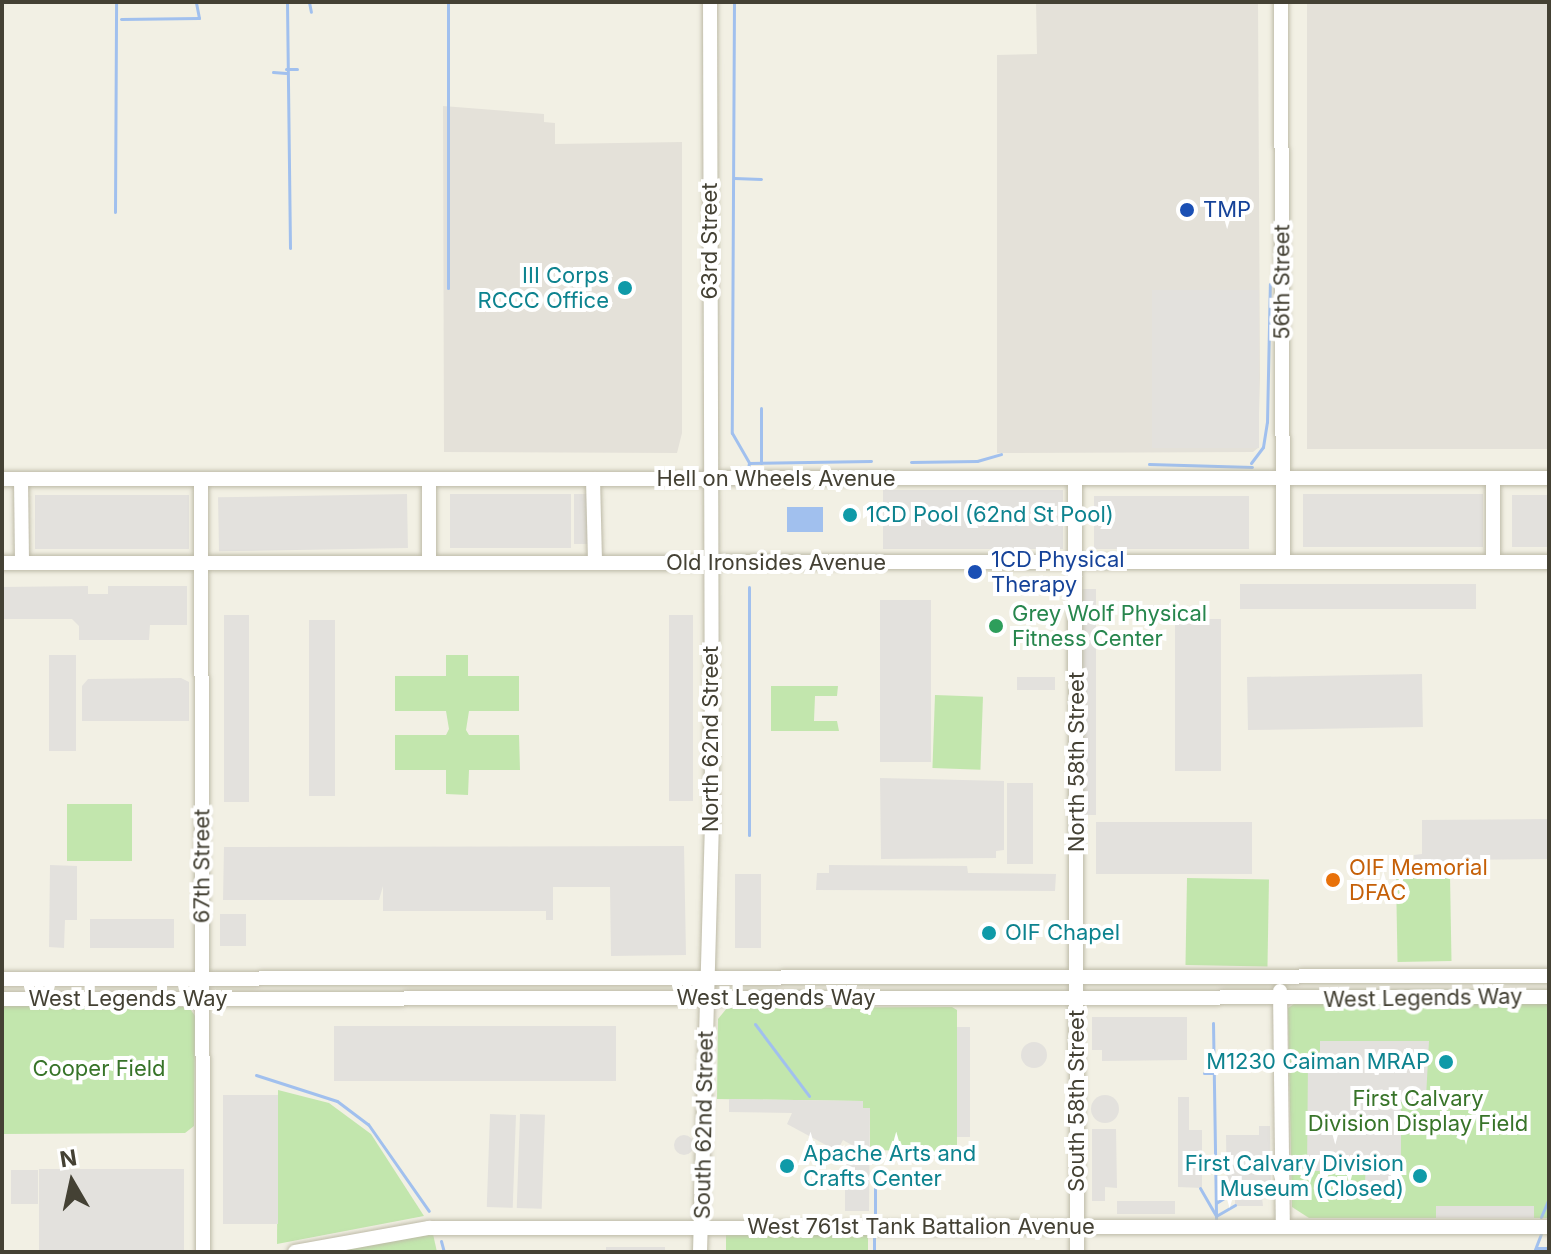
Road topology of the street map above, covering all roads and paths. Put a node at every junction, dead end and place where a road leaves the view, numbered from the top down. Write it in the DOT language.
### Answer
graph roads {
  1 [pos="710,2"];
  2 [pos="1281,2"];
  3 [pos="1075,478"];
  4 [pos="1493,478"];
  5 [pos="1549,478"];
  6 [pos="2,479"];
  7 [pos="21,479"];
  8 [pos="429,479"];
  9 [pos="593,479"];
  10 [pos="710,479"];
  11 [pos="1282,479"];
  12 [pos="201,480"];
  13 [pos="1493,561"];
  14 [pos="429,562"];
  15 [pos="595,562"];
  16 [pos="711,562"];
  17 [pos="1283,562"];
  18 [pos="1549,562"];
  19 [pos="2,563"];
  20 [pos="22,563"];
  21 [pos="200,563"];
  22 [pos="1076,563"];
  23 [pos="1076,976"];
  24 [pos="1549,976"];
  25 [pos="1280,977"];
  26 [pos="202,978"];
  27 [pos="706,978"];
  28 [pos="2,979"];
  29 [pos="1549,997"];
  30 [pos="202,998"];
  31 [pos="706,998"];
  32 [pos="1076,998"];
  33 [pos="2,999"];
  34 [pos="1280,1000"];
  35 [pos="1283,1226"];
  36 [pos="703,1227"];
  37 [pos="1077,1227"];
  38 [pos="1549,1227"];
  39 [pos="203,1252"];
  40 [pos="295,1252"];
  41 [pos="700,1252"];
  42 [pos="1077,1252"];
  1 -- 10 [label="street, 63rd Street"];
  2 -- 11 [label="street, 56th Street"];
  3 -- 10 [label="street, Hell on Wheels Avenue"];
  3 -- 11 [label="street, Hell on Wheels Avenue"];
  3 -- 22 [label="street, North 58th Street"];
  4 -- 5 [label="street, Hell on Wheels Avenue"];
  4 -- 11 [label="street, Hell on Wheels Avenue"];
  4 -- 13 [label="street"];
  6 -- 7 [label="street, Hell on Wheels Avenue"];
  7 -- 12 [label="street, Hell on Wheels Avenue"];
  7 -- 20 [label="street"];
  8 -- 9 [label="street, Hell on Wheels Avenue"];
  8 -- 12 [label="street, Hell on Wheels Avenue"];
  8 -- 14 [label="street"];
  9 -- 10 [label="street, Hell on Wheels Avenue"];
  9 -- 15 [label="street"];
  10 -- 16 [label="street, North 62nd Street"];
  11 -- 17 [label="street, 56th Street"];
  12 -- 21 [label="street, 67th Street"];
  13 -- 17 [label="street, Old Ironsides Avenue"];
  13 -- 18 [label="street, Old Ironsides Avenue"];
  14 -- 15 [label="street, Old Ironsides Avenue"];
  14 -- 21 [label="street, Old Ironsides Avenue"];
  15 -- 16 [label="street, Old Ironsides Avenue"];
  16 -- 22 [label="street, Old Ironsides Avenue"];
  16 -- 27 [label="street, North 62nd Street"];
  17 -- 22 [label="street, Old Ironsides Avenue"];
  19 -- 20 [label="street, Old Ironsides Avenue"];
  20 -- 21 [label="street, Old Ironsides Avenue"];
  21 -- 26 [label="street, 67th Street"];
  22 -- 23 [label="street, North 58th Street"];
  23 -- 25 [label="street, West Legends Way"];
  23 -- 27 [label="street, West Legends Way"];
  23 -- 32 [label="street, North 58th Street"];
  24 -- 25 [label="street, West Legends Way"];
  25 -- 34 [label="street"];
  26 -- 27 [label="street, West Legends Way"];
  26 -- 28 [label="street, West Legends Way"];
  26 -- 30 [label="street, 67th Street"];
  27 -- 31 [label="street, North 62nd Street"];
  29 -- 34 [label="street, West Legends Way"];
  30 -- 31 [label="street, West Legends Way"];
  30 -- 33 [label="street, West Legends Way"];
  30 -- 39 [label="street, 67th Street"];
  31 -- 32 [label="street, West Legends Way"];
  31 -- 36 [label="street, South 62nd Street"];
  32 -- 34 [label="street, West Legends Way"];
  32 -- 37 [label="street, South 58th Street"];
  34 -- 35 [label="street"];
  35 -- 37 [label="street, West 761st Tank Battalion Avenue"];
  35 -- 38 [label="street, West 761st Tank Battalion Avenue"];
  36 -- 37 [label="street, West 761st Tank Battalion Avenue"];
  36 -- 40 [label="street, West 761st Tank Battalion Avenue"];
  36 -- 41 [label="street, South 62nd Street"];
  37 -- 42 [label="street, South 58th Street"];
}
